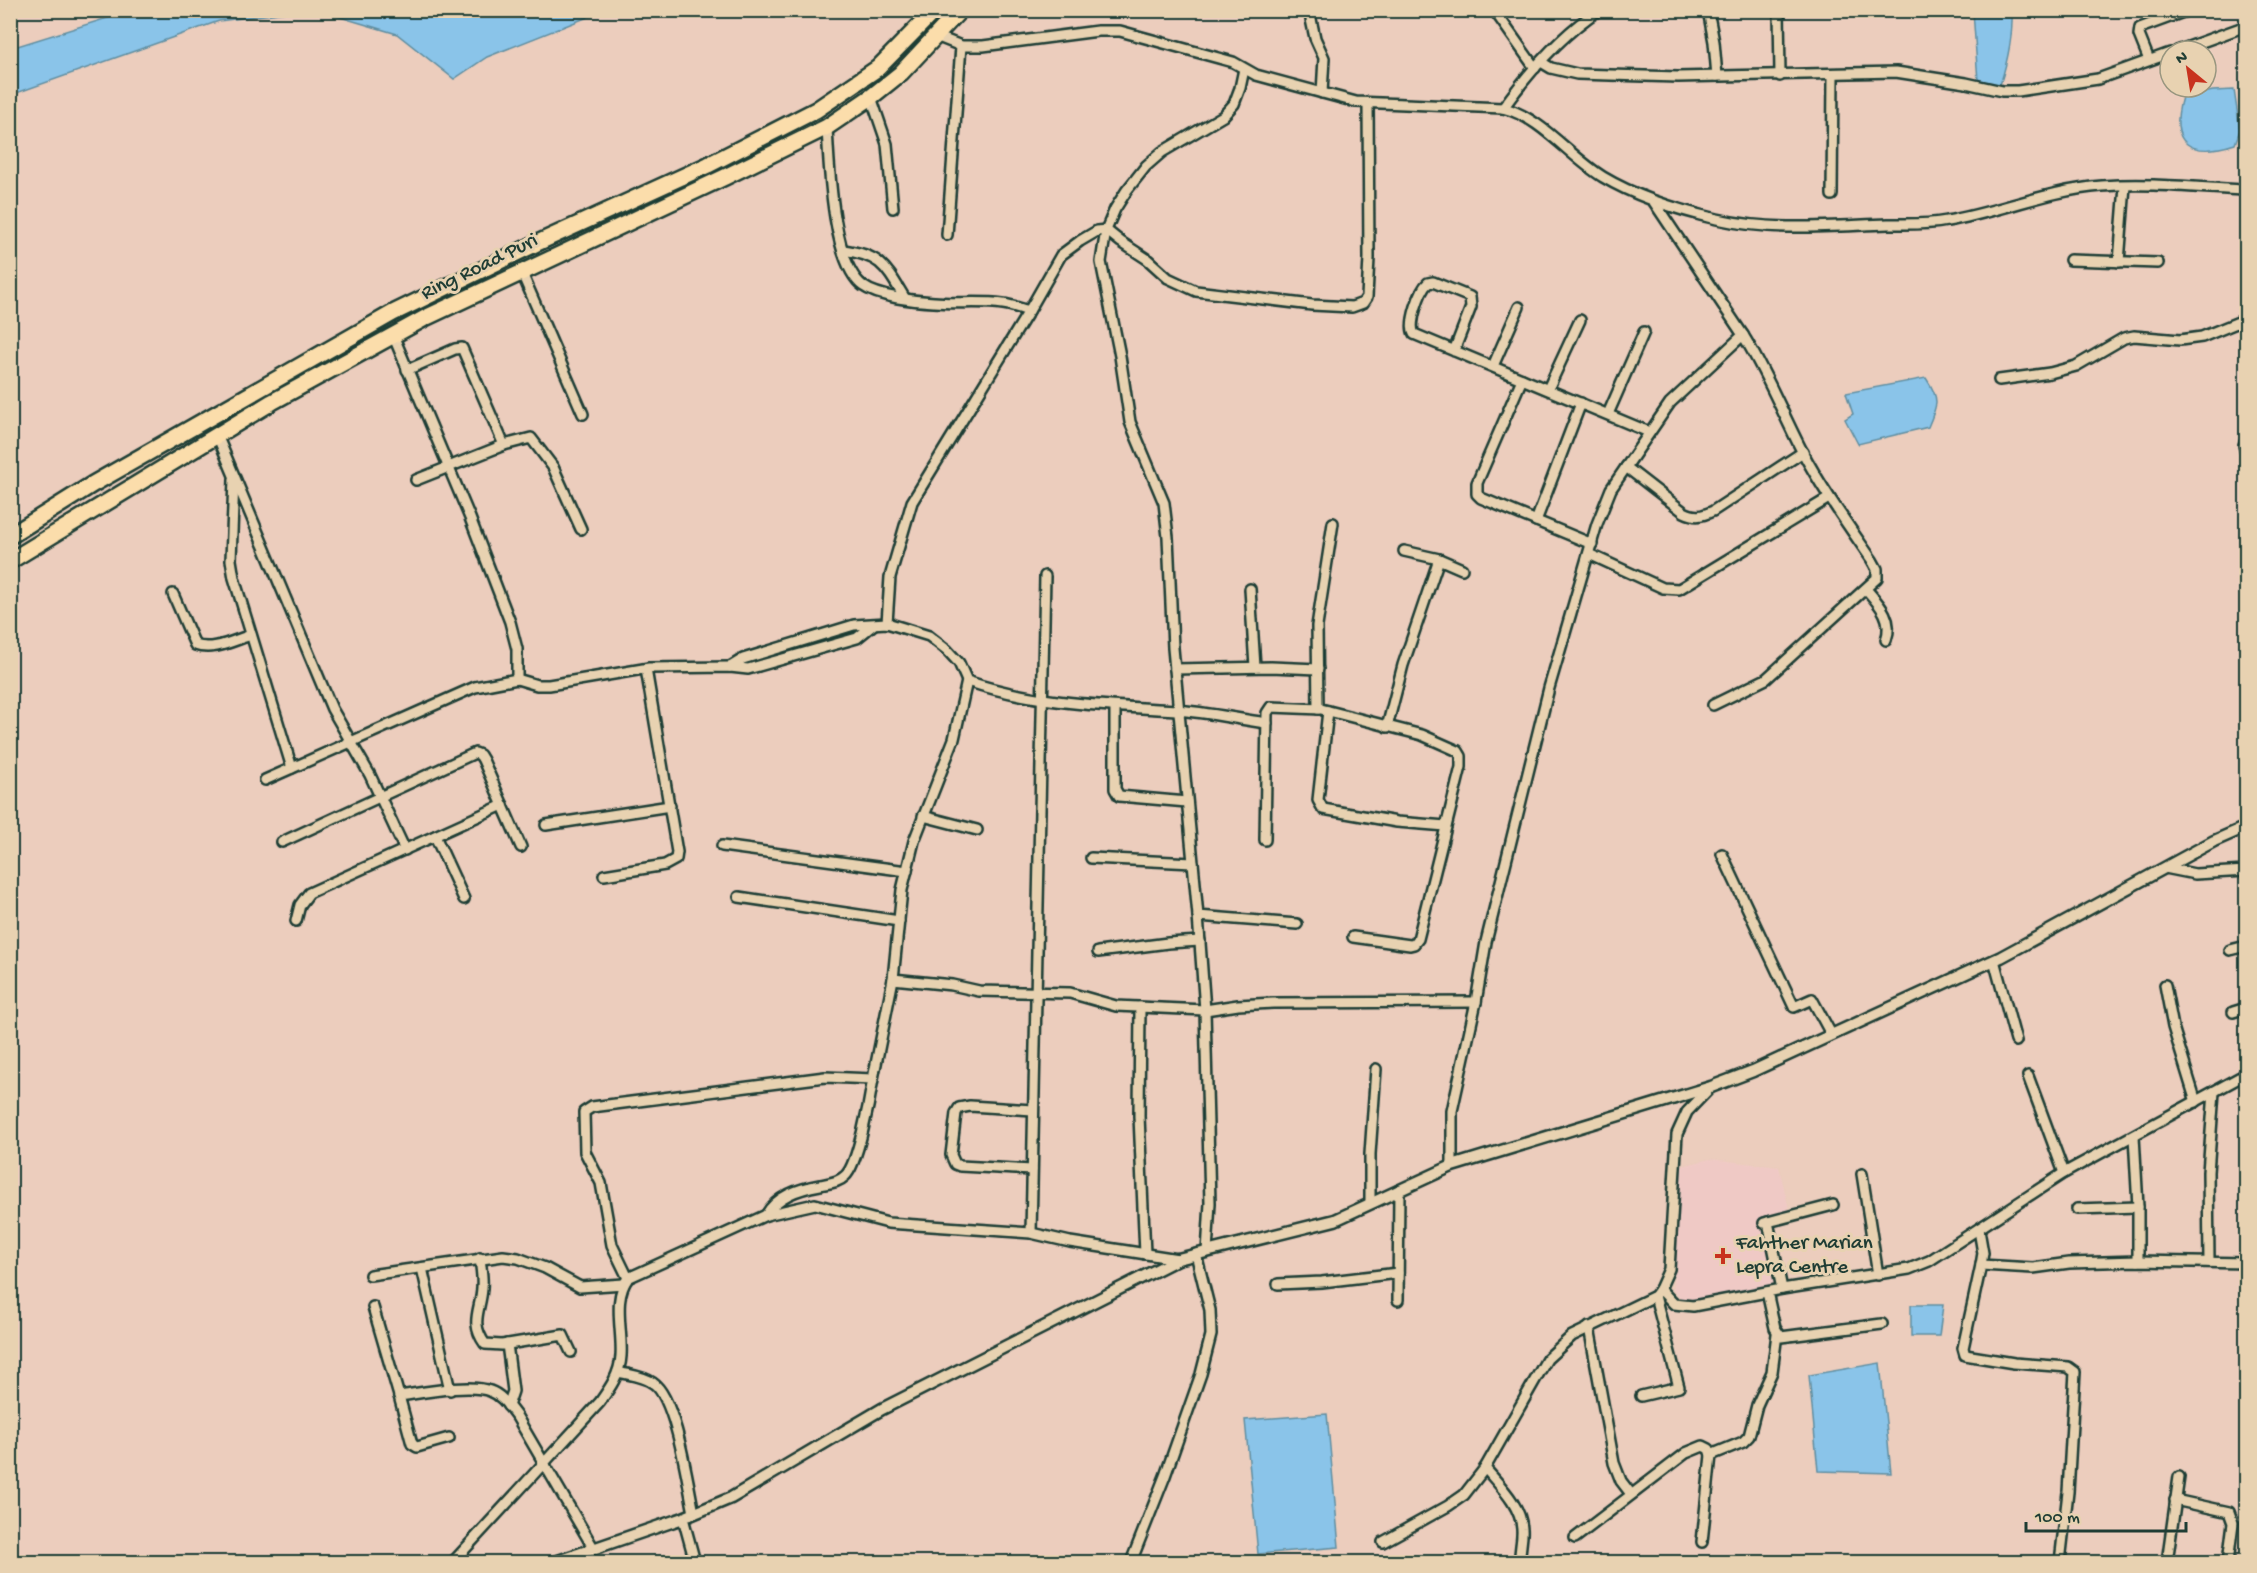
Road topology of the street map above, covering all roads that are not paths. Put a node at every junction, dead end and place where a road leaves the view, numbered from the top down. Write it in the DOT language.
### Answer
graph roads {
  1 [pos="935,10"];
  2 [pos="960,10"];
  3 [pos="1309,10"];
  4 [pos="1494,10"];
  5 [pos="1599,10"];
  6 [pos="1708,10"];
  7 [pos="1779,10"];
  8 [pos="2189,10"];
  9 [pos="2247,26"];
  10 [pos="936,36"];
  11 [pos="2210,39"];
  12 [pos="961,45"];
  13 [pos="2158,57"];
  14 [pos="2149,60"];
  15 [pos="1538,65"];
  16 [pos="1244,69"];
  17 [pos="1833,74"];
  18 [pos="1780,75"];
  19 [pos="1717,76"];
  20 [pos="1322,93"];
  21 [pos="871,97"];
  22 [pos="1368,103"];
  23 [pos="1503,108"];
  24 [pos="827,128"];
  25 [pos="2125,186"];
  26 [pos="2247,190"];
  27 [pos="1832,195"];
  28 [pos="1654,202"];
  29 [pos="893,208"];
  30 [pos="1106,230"];
  31 [pos="947,235"];
  32 [pos="843,250"];
  33 [pos="2070,260"];
  34 [pos="2119,262"];
  35 [pos="2158,263"];
  36 [pos="521,271"];
  37 [pos="904,297"];
  38 [pos="1519,307"];
  39 [pos="1029,311"];
  40 [pos="2247,319"];
  41 [pos="1580,320"];
  42 [pos="1644,332"];
  43 [pos="393,335"];
  44 [pos="1743,335"];
  45 [pos="1454,351"];
  46 [pos="1493,366"];
  47 [pos="407,370"];
  48 [pos="1522,379"];
  49 [pos="1999,380"];
  50 [pos="1548,389"];
  51 [pos="1581,404"];
  52 [pos="583,414"];
  53 [pos="1608,414"];
  54 [pos="1649,432"];
  55 [pos="217,435"];
  56 [pos="2247,441"];
  57 [pos="504,445"];
  58 [pos="1803,452"];
  59 [pos="2247,453"];
  60 [pos="448,467"];
  61 [pos="1626,467"];
  62 [pos="235,477"];
  63 [pos="416,480"];
  64 [pos="1829,498"];
  65 [pos="1536,521"];
  66 [pos="1333,523"];
  67 [pos="581,529"];
  68 [pos="10,536"];
  69 [pos="1592,544"];
  70 [pos="1404,551"];
  71 [pos="1589,554"];
  72 [pos="1439,559"];
  73 [pos="10,561"];
  74 [pos="1462,569"];
  75 [pos="1045,576"];
  76 [pos="1250,589"];
  77 [pos="1866,589"];
  78 [pos="173,594"];
  79 [pos="887,622"];
  80 [pos="251,635"];
  81 [pos="1886,640"];
  82 [pos="1255,667"];
  83 [pos="646,669"];
  84 [pos="1175,669"];
  85 [pos="1318,669"];
  86 [pos="517,679"];
  87 [pos="967,681"];
  88 [pos="1042,700"];
  89 [pos="1713,705"];
  90 [pos="1115,707"];
  91 [pos="1323,710"];
  92 [pos="1179,711"];
  93 [pos="1267,723"];
  94 [pos="1387,726"];
  95 [pos="350,742"];
  96 [pos="292,768"];
  97 [pos="266,780"];
  98 [pos="380,797"];
  99 [pos="1187,802"];
  100 [pos="503,805"];
  101 [pos="670,806"];
  102 [pos="923,816"];
  103 [pos="546,825"];
  104 [pos="1446,826"];
  105 [pos="2247,827"];
  106 [pos="977,830"];
  107 [pos="435,836"];
  108 [pos="1265,840"];
  109 [pos="282,843"];
  110 [pos="722,846"];
  111 [pos="521,848"];
  112 [pos="405,850"];
  113 [pos="1722,854"];
  114 [pos="1091,858"];
  115 [pos="1193,863"];
  116 [pos="2164,868"];
  117 [pos="907,871"];
  118 [pos="2247,871"];
  119 [pos="604,875"];
  120 [pos="739,897"];
  121 [pos="464,899"];
  122 [pos="1198,916"];
  123 [pos="296,921"];
  124 [pos="899,921"];
  125 [pos="1297,924"];
  126 [pos="1353,938"];
  127 [pos="1200,941"];
  128 [pos="2247,946"];
  129 [pos="2230,950"];
  130 [pos="1098,952"];
  131 [pos="1994,960"];
  132 [pos="893,979"];
  133 [pos="2165,985"];
  134 [pos="1035,993"];
  135 [pos="1476,1002"];
  136 [pos="1140,1007"];
  137 [pos="2247,1008"];
  138 [pos="1205,1010"];
  139 [pos="2233,1012"];
  140 [pos="1831,1034"];
  141 [pos="2016,1041"];
  142 [pos="1377,1069"];
  143 [pos="2247,1074"];
  144 [pos="2028,1076"];
  145 [pos="873,1079"];
  146 [pos="1711,1087"];
  147 [pos="2214,1092"];
  148 [pos="2196,1102"];
  149 [pos="1033,1110"];
  150 [pos="2134,1136"];
  151 [pos="1452,1166"];
  152 [pos="1032,1170"];
  153 [pos="2064,1173"];
  154 [pos="1862,1174"];
  155 [pos="1399,1190"];
  156 [pos="1370,1203"];
  157 [pos="1833,1205"];
  158 [pos="2138,1207"];
  159 [pos="2077,1209"];
  160 [pos="766,1215"];
  161 [pos="1979,1230"];
  162 [pos="1030,1233"];
  163 [pos="1201,1253"];
  164 [pos="1145,1254"];
  165 [pos="480,1258"];
  166 [pos="1178,1259"];
  167 [pos="2138,1261"];
  168 [pos="2209,1262"];
  169 [pos="2247,1263"];
  170 [pos="1981,1265"];
  171 [pos="422,1268"];
  172 [pos="1398,1273"];
  173 [pos="370,1275"];
  174 [pos="1878,1275"];
  175 [pos="626,1281"];
  176 [pos="1278,1284"];
  177 [pos="1782,1289"];
  178 [pos="1767,1292"];
  179 [pos="1658,1293"];
  180 [pos="1398,1300"];
  181 [pos="373,1307"];
  182 [pos="1882,1324"];
  183 [pos="1589,1326"];
  184 [pos="1777,1334"];
  185 [pos="507,1344"];
  186 [pos="571,1352"];
  187 [pos="618,1372"];
  188 [pos="450,1390"];
  189 [pos="399,1396"];
  190 [pos="1641,1396"];
  191 [pos="508,1406"];
  192 [pos="449,1438"];
  193 [pos="1711,1455"];
  194 [pos="544,1463"];
  195 [pos="1485,1468"];
  196 [pos="2179,1477"];
  197 [pos="1631,1494"];
  198 [pos="2175,1500"];
  199 [pos="688,1516"];
  200 [pos="1575,1538"];
  201 [pos="1383,1542"];
  202 [pos="1702,1542"];
  203 [pos="594,1549"];
  204 [pos="453,1563"];
  205 [pos="555,1563"];
  206 [pos="695,1563"];
  207 [pos="1131,1563"];
  208 [pos="1520,1563"];
  209 [pos="2060,1563"];
  210 [pos="2167,1563"];
  211 [pos="2228,1563"];
  1 -- 68 [label="highway, Ring Road Puri"];
  2 -- 10 [label="highway, Ring Road Puri"];
  3 -- 20 [label="street"];
  4 -- 15 [label="street"];
  5 -- 15 [label="street"];
  6 -- 19 [label="street"];
  7 -- 18 [label="street"];
  8 -- 14 [label="street"];
  9 -- 11 [label="street"];
  10 -- 12 [label="street"];
  10 -- 21 [label="highway, Ring Road Puri"];
  12 -- 16 [label="street"];
  12 -- 31 [label="street"];
  13 -- 14 [label="street"];
  14 -- 17 [label="street"];
  15 -- 19 [label="street"];
  15 -- 23 [label="street"];
  16 -- 20 [label="street"];
  16 -- 30 [label="street"];
  17 -- 18 [label="street"];
  17 -- 27 [label="street"];
  18 -- 19 [label="street"];
  20 -- 22 [label="street"];
  21 -- 24 [label="highway, Ring Road Puri"];
  21 -- 29 [label="street"];
  22 -- 23 [label="street"];
  22 -- 30 [label="street"];
  23 -- 28 [label="street"];
  24 -- 32 [label="street"];
  24 -- 36 [label="highway, Ring Road Puri"];
  25 -- 26 [label="street"];
  25 -- 28 [label="street"];
  25 -- 34 [label="street"];
  28 -- 44 [label="street"];
  30 -- 39 [label="street"];
  30 -- 84 [label="street"];
  32 -- 37 [label="street"];
  32 -- 37 [label="street"];
  33 -- 34 [label="street"];
  34 -- 35 [label="street"];
  36 -- 43 [label="highway, Ring Road Puri"];
  36 -- 52 [label="street"];
  37 -- 39 [label="street"];
  38 -- 46 [label="street"];
  39 -- 79 [label="street"];
  40 -- 49 [label="street"];
  41 -- 50 [label="street"];
  42 -- 53 [label="street"];
  43 -- 47 [label="street"];
  43 -- 55 [label="highway, Ring Road Puri"];
  44 -- 54 [label="street"];
  44 -- 58 [label="street"];
  45 -- 45 [label="street"];
  45 -- 46 [label="street"];
  46 -- 48 [label="street"];
  47 -- 57 [label="street"];
  47 -- 60 [label="street"];
  48 -- 50 [label="street"];
  48 -- 65 [label="street"];
  50 -- 51 [label="street"];
  51 -- 53 [label="street"];
  51 -- 65 [label="street"];
  53 -- 54 [label="street"];
  54 -- 61 [label="street"];
  55 -- 62 [label="street"];
  55 -- 73 [label="highway, Ring Road Puri"];
  56 -- 59 [label="street"];
  57 -- 60 [label="street"];
  57 -- 67 [label="street"];
  58 -- 61 [label="street"];
  58 -- 64 [label="street"];
  60 -- 63 [label="street"];
  60 -- 86 [label="street"];
  61 -- 69 [label="street"];
  62 -- 80 [label="street"];
  62 -- 95 [label="street"];
  64 -- 71 [label="street"];
  64 -- 77 [label="street"];
  65 -- 69 [label="street"];
  66 -- 85 [label="street"];
  69 -- 71 [label="street"];
  70 -- 72 [label="street"];
  71 -- 135 [label="street"];
  72 -- 74 [label="street"];
  72 -- 94 [label="street"];
  75 -- 88 [label="street"];
  76 -- 82 [label="street"];
  77 -- 81 [label="street"];
  77 -- 89 [label="street"];
  78 -- 80 [label="street"];
  79 -- 83 [label="street"];
  79 -- 87 [label="street"];
  80 -- 96 [label="street"];
  82 -- 84 [label="street"];
  82 -- 85 [label="street"];
  83 -- 86 [label="street"];
  83 -- 101 [label="street"];
  84 -- 92 [label="street"];
  85 -- 91 [label="street"];
  86 -- 95 [label="street"];
  87 -- 88 [label="street"];
  87 -- 102 [label="street"];
  88 -- 90 [label="street"];
  88 -- 134 [label="street"];
  90 -- 92 [label="street"];
  90 -- 99 [label="street"];
  91 -- 93 [label="street"];
  91 -- 94 [label="street"];
  91 -- 104 [label="street"];
  92 -- 93 [label="street"];
  92 -- 99 [label="street"];
  93 -- 108 [label="street"];
  94 -- 104 [label="street"];
  95 -- 96 [label="street"];
  95 -- 98 [label="street"];
  96 -- 97 [label="street"];
  98 -- 100 [label="street"];
  98 -- 109 [label="street"];
  98 -- 112 [label="street"];
  99 -- 115 [label="street"];
  100 -- 107 [label="street"];
  100 -- 111 [label="street"];
  101 -- 103 [label="street"];
  101 -- 119 [label="street"];
  102 -- 106 [label="street"];
  102 -- 117 [label="street"];
  104 -- 126 [label="street"];
  105 -- 116 [label="street"];
  107 -- 112 [label="street"];
  107 -- 121 [label="street"];
  110 -- 117 [label="street"];
  112 -- 123 [label="street"];
  113 -- 140 [label="street"];
  114 -- 115 [label="street"];
  115 -- 122 [label="street"];
  116 -- 118 [label="street"];
  116 -- 131 [label="street"];
  117 -- 124 [label="street"];
  120 -- 124 [label="street"];
  122 -- 125 [label="street"];
  122 -- 127 [label="street"];
  124 -- 132 [label="street"];
  127 -- 130 [label="street"];
  127 -- 138 [label="street"];
  128 -- 129 [label="street"];
  131 -- 140 [label="street"];
  131 -- 141 [label="street"];
  132 -- 134 [label="street"];
  132 -- 145 [label="street"];
  133 -- 148 [label="street"];
  134 -- 136 [label="street"];
  134 -- 149 [label="street"];
  135 -- 138 [label="street"];
  135 -- 151 [label="street"];
  136 -- 138 [label="street"];
  136 -- 164 [label="street"];
  137 -- 139 [label="street"];
  138 -- 163 [label="street"];
  140 -- 146 [label="street"];
  142 -- 156 [label="street"];
  143 -- 147 [label="street"];
  144 -- 153 [label="street"];
  145 -- 160 [label="street"];
  145 -- 175 [label="street"];
  146 -- 151 [label="street"];
  146 -- 179 [label="street"];
  147 -- 148 [label="street"];
  147 -- 168 [label="street"];
  148 -- 150 [label="street"];
  149 -- 152 [label="street"];
  149 -- 152 [label="street"];
  150 -- 153 [label="street"];
  150 -- 158 [label="street"];
  151 -- 155 [label="street"];
  152 -- 162 [label="street"];
  153 -- 161 [label="street"];
  154 -- 174 [label="street"];
  155 -- 156 [label="street"];
  155 -- 172 [label="street"];
  156 -- 163 [label="street"];
  157 -- 177 [label="street"];
  158 -- 159 [label="street"];
  158 -- 167 [label="street"];
  160 -- 162 [label="street"];
  160 -- 175 [label="street"];
  161 -- 170 [label="street"];
  161 -- 174 [label="street"];
  162 -- 164 [label="street"];
  163 -- 166 [label="street"];
  163 -- 207 [label="street"];
  164 -- 166 [label="street"];
  165 -- 171 [label="street"];
  165 -- 175 [label="street"];
  165 -- 185 [label="street"];
  166 -- 199 [label="street"];
  167 -- 168 [label="street"];
  167 -- 170 [label="street"];
  168 -- 169 [label="street"];
  170 -- 209 [label="street"];
  171 -- 173 [label="street"];
  171 -- 188 [label="street"];
  172 -- 176 [label="street"];
  172 -- 180 [label="street"];
  174 -- 177 [label="street"];
  175 -- 187 [label="street"];
  177 -- 178 [label="street"];
  178 -- 179 [label="street"];
  178 -- 184 [label="street"];
  179 -- 183 [label="street"];
  179 -- 190 [label="street"];
  181 -- 189 [label="street"];
  182 -- 184 [label="street"];
  183 -- 195 [label="street"];
  183 -- 197 [label="street"];
  184 -- 193 [label="street"];
  185 -- 186 [label="street"];
  185 -- 191 [label="street"];
  187 -- 194 [label="street"];
  187 -- 199 [label="street"];
  188 -- 189 [label="street"];
  188 -- 191 [label="street"];
  189 -- 192 [label="street"];
  191 -- 194 [label="street"];
  193 -- 197 [label="street"];
  193 -- 202 [label="street"];
  194 -- 203 [label="street"];
  194 -- 204 [label="street"];
  195 -- 201 [label="street"];
  195 -- 208 [label="street"];
  196 -- 198 [label="street"];
  197 -- 200 [label="street"];
  198 -- 210 [label="street"];
  198 -- 211 [label="street"];
  199 -- 203 [label="street"];
  199 -- 206 [label="street"];
  203 -- 205 [label="street"];
}
